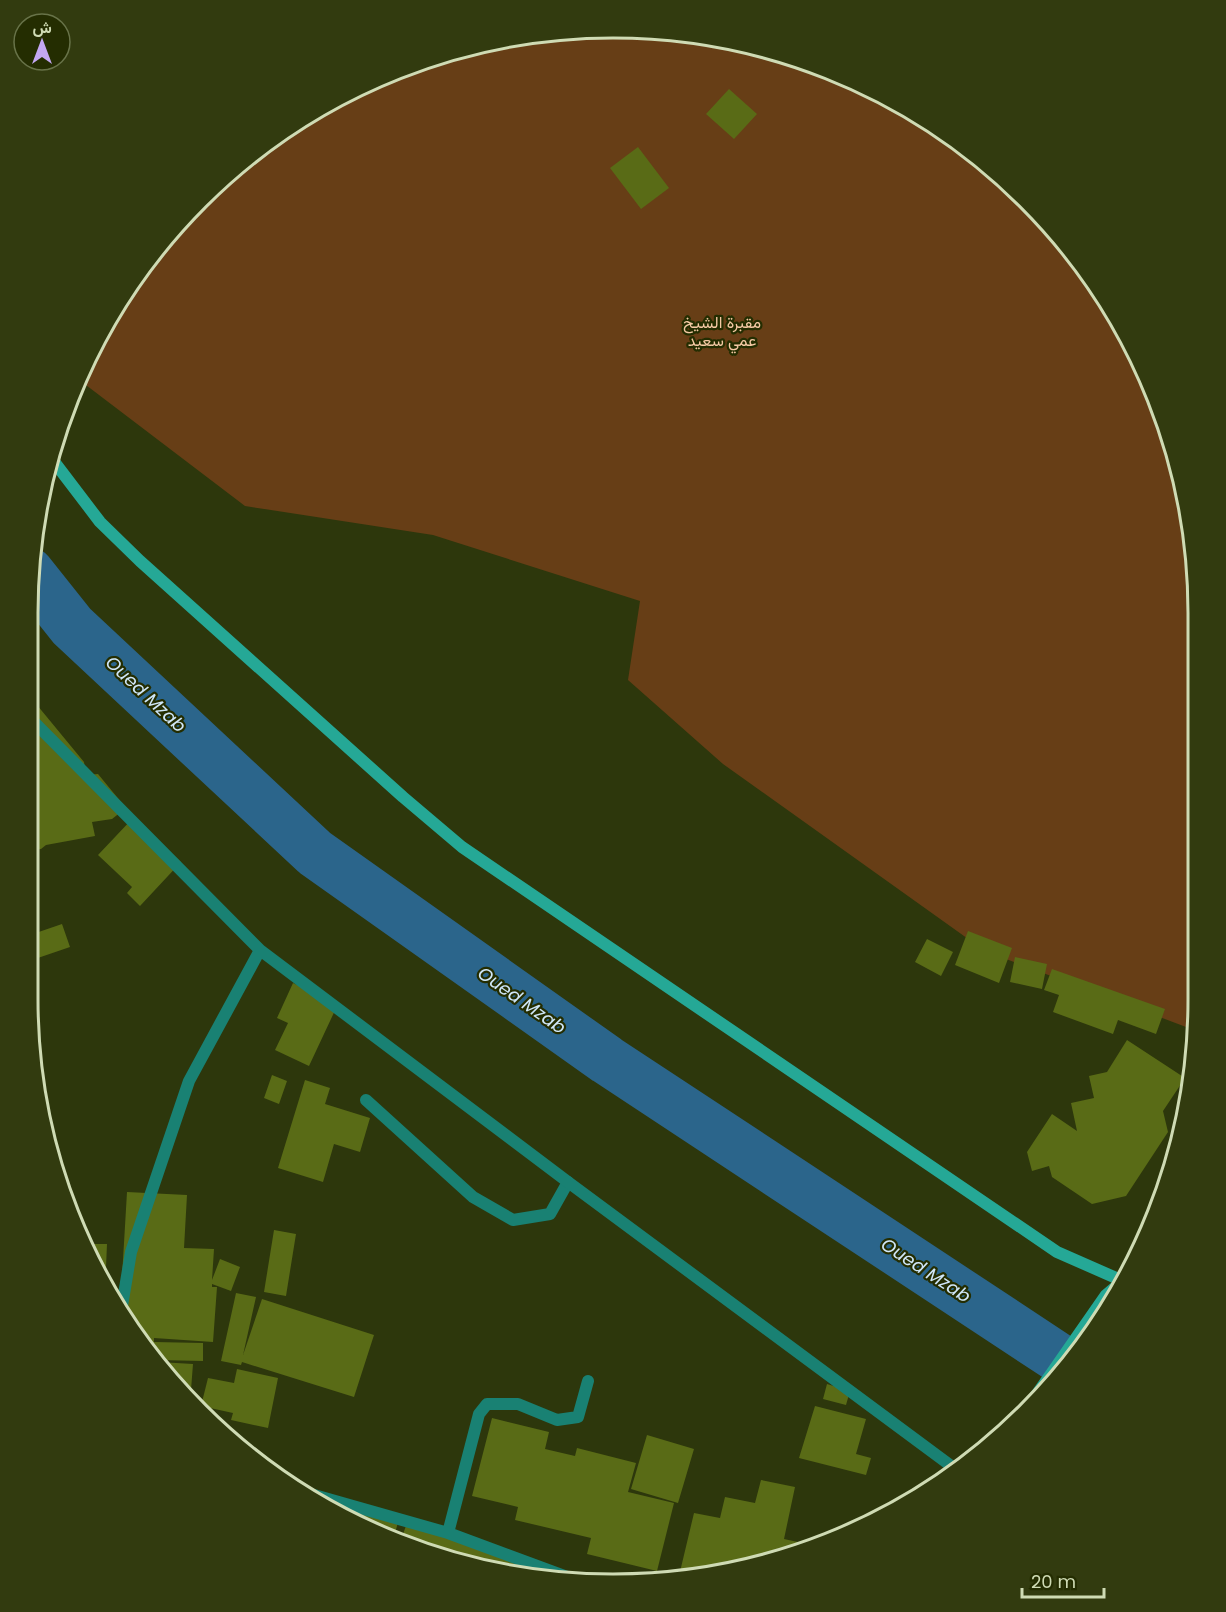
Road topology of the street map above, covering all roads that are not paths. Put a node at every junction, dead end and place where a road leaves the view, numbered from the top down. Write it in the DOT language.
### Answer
graph roads {
  1 [pos="57,464"];
  2 [pos="38,726"];
  3 [pos="260,950"];
  4 [pos="366,1100"];
  5 [pos="568,1182"];
  6 [pos="1117,1277"];
  7 [pos="1106,1295"];
  8 [pos="123,1300"];
  9 [pos="1060,1361"];
  10 [pos="588,1381"];
  11 [pos="950,1465"];
  12 [pos="330,1500"];
  13 [pos="362,1509"];
  14 [pos="358,1515"];
  15 [pos="448,1533"];
  16 [pos="551,1571"];
  1 -- 6 [label="street"];
  2 -- 3 [label="street"];
  3 -- 5 [label="street"];
  3 -- 8 [label="street"];
  4 -- 5 [label="street"];
  5 -- 11 [label="street"];
  7 -- 9 [label="street"];
  10 -- 15 [label="street"];
  12 -- 13 [label="street"];
  13 -- 14 [label="street"];
  13 -- 15 [label="street"];
  15 -- 16 [label="street"];
}
